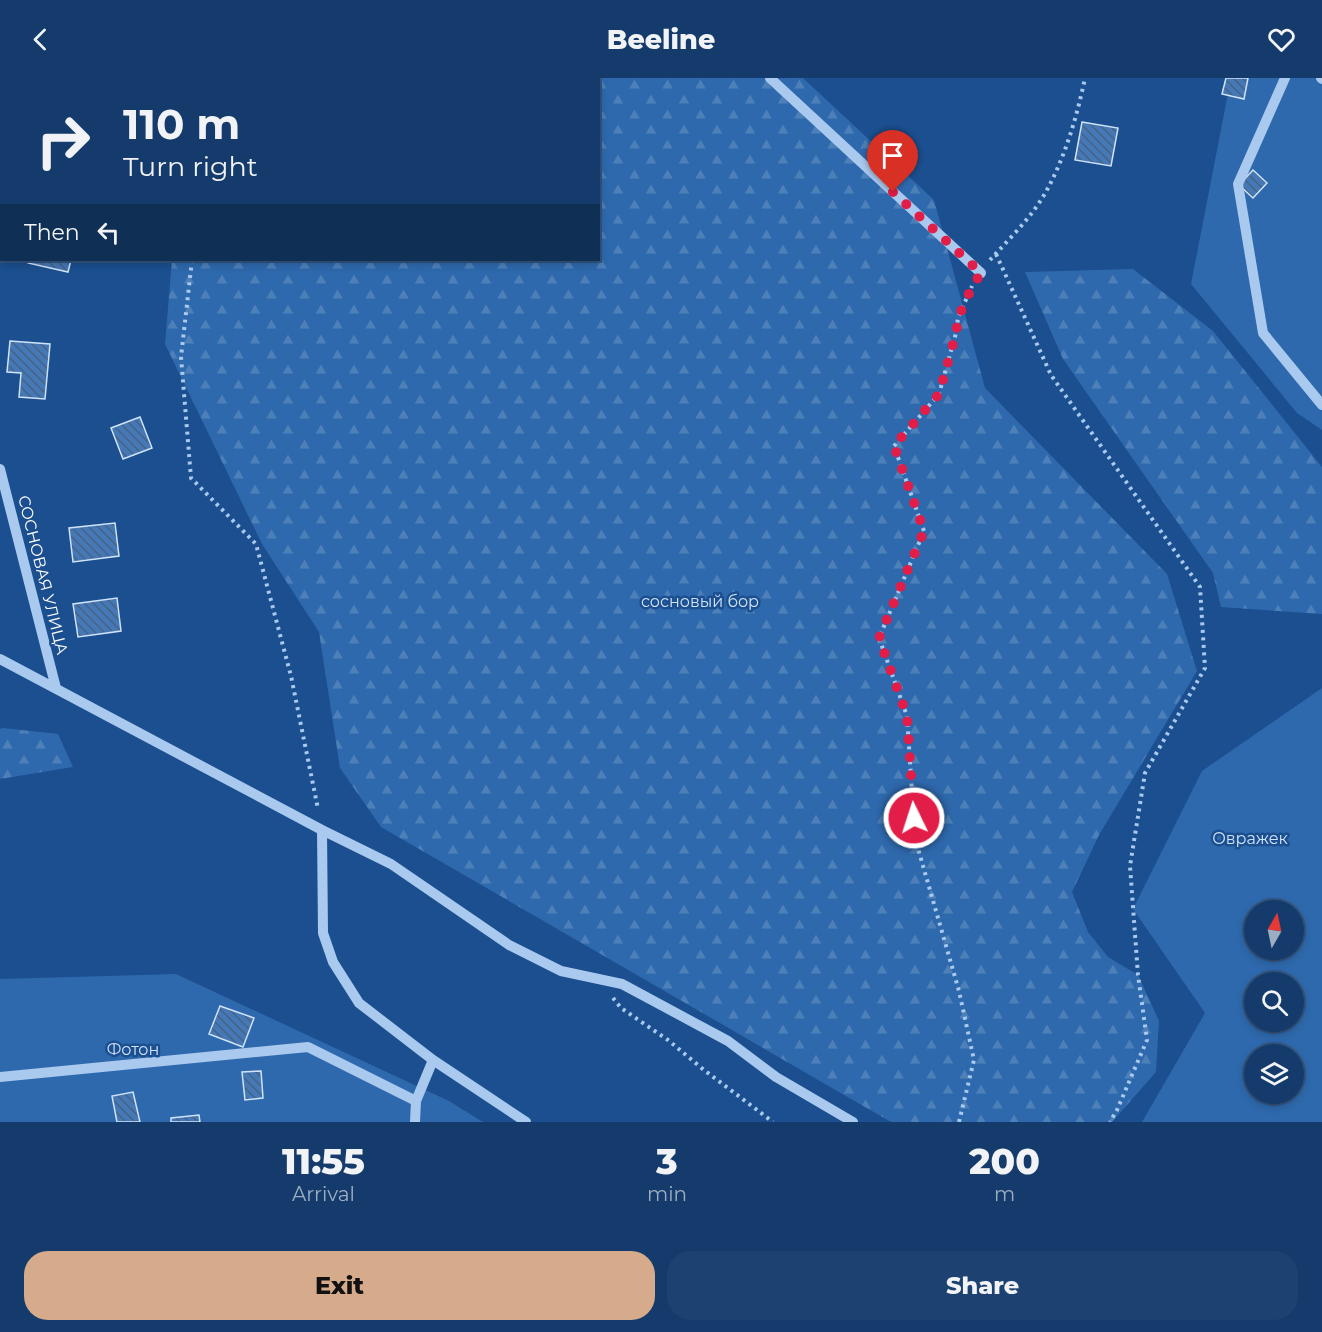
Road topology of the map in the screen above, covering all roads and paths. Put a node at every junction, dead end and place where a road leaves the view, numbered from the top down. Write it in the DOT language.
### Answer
graph roads {
  1 [pos="770,78"];
  2 [pos="1085,78"];
  3 [pos="1285,78"];
  4 [pos="996,254"];
  5 [pos="192,261"];
  6 [pos="981,273"];
  7 [pos="1322,405"];
  8 [pos="0,469"];
  9 [pos="0,659"];
  10 [pos="56,688"];
  11 [pos="322,830"];
  12 [pos="598,979"];
  13 [pos="434,1060"];
  14 [pos="0,1077"];
  15 [pos="416,1101"];
  16 [pos="415,1122"];
  17 [pos="526,1122"];
  18 [pos="773,1122"];
  19 [pos="854,1122"];
  20 [pos="958,1122"];
  21 [pos="1110,1122"];
  1 -- 6 [label="street"];
  2 -- 4 [label="path"];
  3 -- 7 [label="street"];
  4 -- 6 [label="path"];
  4 -- 21 [label="path"];
  5 -- 11 [label="path"];
  6 -- 20 [label="path"];
  8 -- 10 [label="street, СОСНОВАЯ УЛИЦА"];
  9 -- 10 [label="street"];
  10 -- 11 [label="street"];
  11 -- 12 [label="street"];
  11 -- 13 [label="street"];
  12 -- 18 [label="path"];
  12 -- 19 [label="street"];
  13 -- 15 [label="street"];
  13 -- 17 [label="street"];
  14 -- 15 [label="street"];
  15 -- 16 [label="street"];
}
